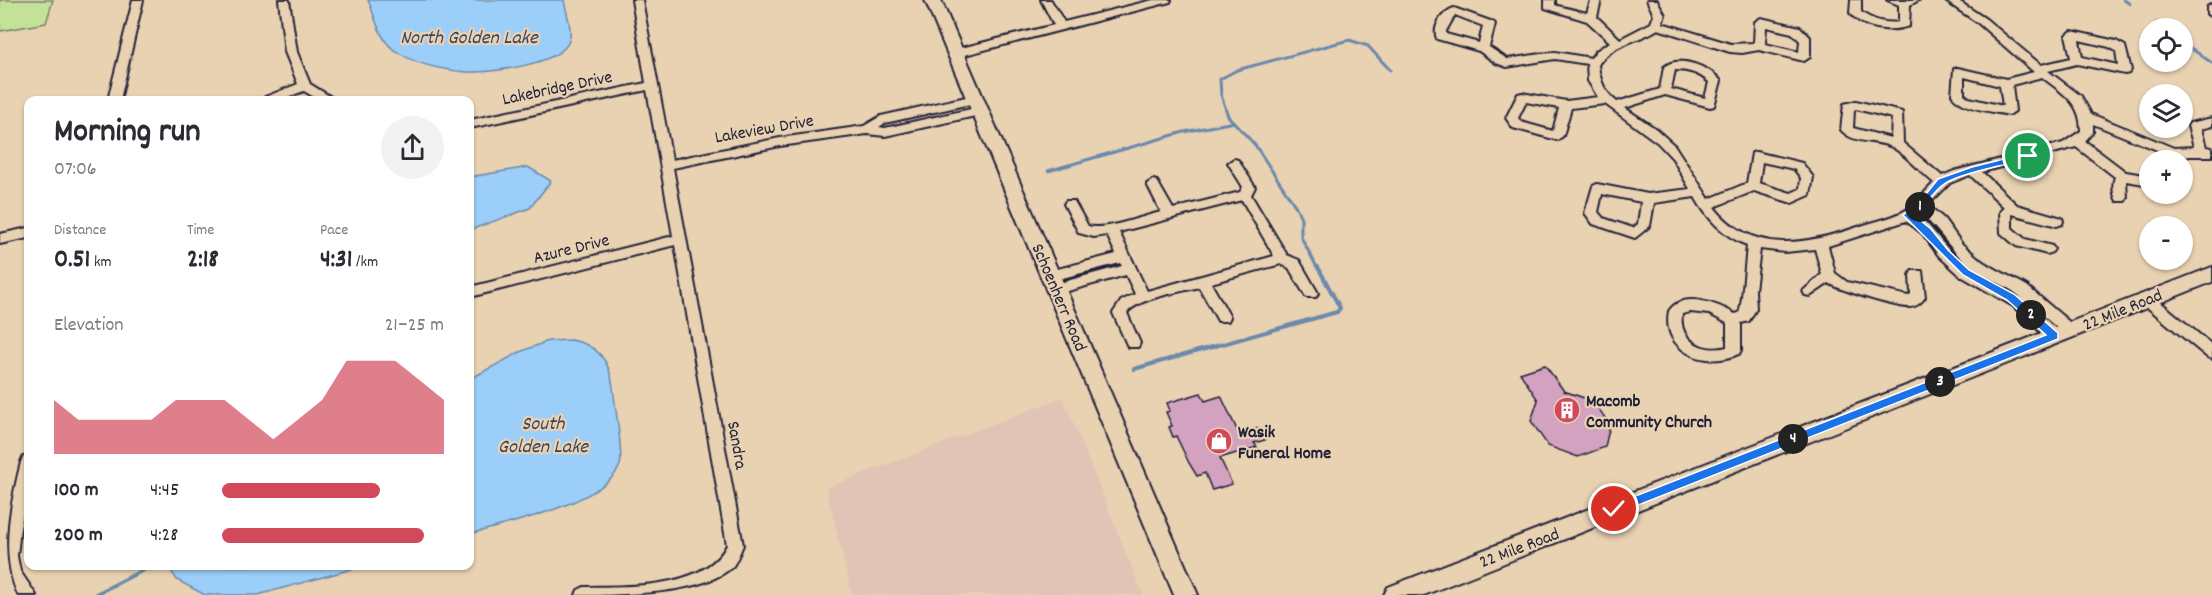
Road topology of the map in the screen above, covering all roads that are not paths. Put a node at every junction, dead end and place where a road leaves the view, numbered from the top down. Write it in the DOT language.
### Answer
graph roads {
  1 [pos="138,0"];
  2 [pos="284,0"];
  3 [pos="637,0"];
  4 [pos="933,0"];
  5 [pos="1046,0"];
  6 [pos="1167,0"];
  7 [pos="1550,0"];
  8 [pos="1596,0"];
  9 [pos="1652,0"];
  10 [pos="1856,0"];
  11 [pos="1892,0"];
  12 [pos="1949,0"];
  13 [pos="1909,1"];
  14 [pos="2212,7"];
  15 [pos="2212,14"];
  16 [pos="1591,18"];
  17 [pos="1060,26"];
  18 [pos="1656,26"];
  19 [pos="1618,43"];
  20 [pos="1759,46"];
  21 [pos="1483,48"];
  22 [pos="957,53"];
  23 [pos="2077,60"];
  24 [pos="1593,62"];
  25 [pos="2042,71"];
  26 [pos="2006,83"];
  27 [pos="653,85"];
  28 [pos="304,86"];
  29 [pos="1665,91"];
  30 [pos="115,96"];
  31 [pos="279,96"];
  32 [pos="320,96"];
  33 [pos="1611,103"];
  34 [pos="978,105"];
  35 [pos="1566,105"];
  36 [pos="2087,117"];
  37 [pos="2212,122"];
  38 [pos="474,123"];
  39 [pos="2077,141"];
  40 [pos="1897,144"];
  41 [pos="2207,151"];
  42 [pos="1234,163"];
  43 [pos="668,165"];
  44 [pos="1972,170"];
  45 [pos="2122,176"];
  46 [pos="2139,179"];
  47 [pos="1941,182"];
  48 [pos="1153,184"];
  49 [pos="1753,186"];
  50 [pos="1699,192"];
  51 [pos="1245,195"];
  52 [pos="2121,198"];
  53 [pos="1648,199"];
  54 [pos="1070,204"];
  55 [pos="1706,206"];
  56 [pos="1921,206"];
  57 [pos="2013,208"];
  58 [pos="1169,214"];
  59 [pos="1908,215"];
  60 [pos="2057,221"];
  61 [pos="1111,229"];
  62 [pos="24,234"];
  63 [pos="0,239"];
  64 [pos="681,239"];
  65 [pos="1754,241"];
  66 [pos="1821,245"];
  67 [pos="2047,249"];
  68 [pos="1282,259"];
  69 [pos="1127,263"];
  70 [pos="1972,269"];
  71 [pos="2212,274"];
  72 [pos="1917,275"];
  73 [pos="1828,276"];
  74 [pos="1203,281"];
  75 [pos="1054,282"];
  76 [pos="474,291"];
  77 [pos="1810,291"];
  78 [pos="1311,293"];
  79 [pos="1143,297"];
  80 [pos="2147,299"];
  81 [pos="1223,317"];
  82 [pos="1733,320"];
  83 [pos="2062,333"];
  84 [pos="1133,343"];
  85 [pos="2212,353"];
  86 [pos="24,481"];
  87 [pos="28,595"];
  88 [pos="584,595"];
  89 [pos="1186,595"];
  90 [pos="1396,595"];
  1 -- 30 [label="street"];
  2 -- 28 [label="street"];
  3 -- 27 [label="street"];
  4 -- 22 [label="street, Schoenherr Road"];
  5 -- 17 [label="street"];
  6 -- 17 [label="street"];
  7 -- 16 [label="street"];
  8 -- 16 [label="street"];
  9 -- 18 [label="street"];
  10 -- 13 [label="street"];
  11 -- 13 [label="street"];
  12 -- 25 [label="street"];
  14 -- 15 [label="street"];
  16 -- 19 [label="street"];
  17 -- 22 [label="street"];
  18 -- 19 [label="street"];
  18 -- 20 [label="street"];
  19 -- 24 [label="street"];
  21 -- 24 [label="street"];
  22 -- 34 [label="street, Schoenherr Road"];
  23 -- 23 [label="street"];
  23 -- 25 [label="street"];
  24 -- 33 [label="street"];
  25 -- 26 [label="street"];
  25 -- 36 [label="street"];
  26 -- 26 [label="street"];
  27 -- 38 [label="street, Lakebridge Drive"];
  27 -- 43 [label="street"];
  28 -- 31 [label="street"];
  28 -- 32 [label="street"];
  29 -- 33 [label="street"];
  33 -- 35 [label="street"];
  33 -- 50 [label="street"];
  34 -- 43 [label="street, Lakeview Drive"];
  34 -- 75 [label="street, Schoenherr Road"];
  35 -- 35 [label="street"];
  36 -- 39 [label="street"];
  36 -- 41 [label="street"];
  37 -- 41 [label="street"];
  39 -- 44 [label="street"];
  39 -- 45 [label="street"];
  40 -- 40 [label="street"];
  40 -- 47 [label="street"];
  42 -- 51 [label="street"];
  43 -- 64 [label="street, Sandra"];
  44 -- 47 [label="street"];
  44 -- 57 [label="street"];
  45 -- 46 [label="street"];
  45 -- 52 [label="street"];
  47 -- 56 [label="street"];
  48 -- 58 [label="street"];
  49 -- 49 [label="street"];
  49 -- 55 [label="street"];
  50 -- 53 [label="street"];
  50 -- 55 [label="street"];
  51 -- 58 [label="street"];
  51 -- 68 [label="street"];
  53 -- 53 [label="street"];
  54 -- 61 [label="street"];
  55 -- 65 [label="street"];
  56 -- 59 [label="street"];
  56 -- 70 [label="street"];
  57 -- 60 [label="street"];
  57 -- 67 [label="street"];
  58 -- 61 [label="street"];
  59 -- 66 [label="street"];
  59 -- 70 [label="street"];
  61 -- 69 [label="street"];
  62 -- 63 [label="street"];
  64 -- 76 [label="street, Azure Drive"];
  64 -- 88 [label="street, Sandra"];
  65 -- 66 [label="street"];
  65 -- 82 [label="street"];
  66 -- 73 [label="street"];
  68 -- 74 [label="street"];
  68 -- 78 [label="street"];
  69 -- 75 [label="street"];
  69 -- 79 [label="street"];
  70 -- 83 [label="street"];
  71 -- 80 [label="street, 22 Mile Road"];
  72 -- 73 [label="street"];
  73 -- 77 [label="street"];
  74 -- 79 [label="street"];
  74 -- 81 [label="street"];
  75 -- 89 [label="street, Schoenherr Road"];
  79 -- 84 [label="street"];
  80 -- 83 [label="street, 22 Mile Road"];
  80 -- 85 [label="street"];
  82 -- 82 [label="street"];
  83 -- 90 [label="street, 22 Mile Road"];
  86 -- 87 [label="street"];
}
